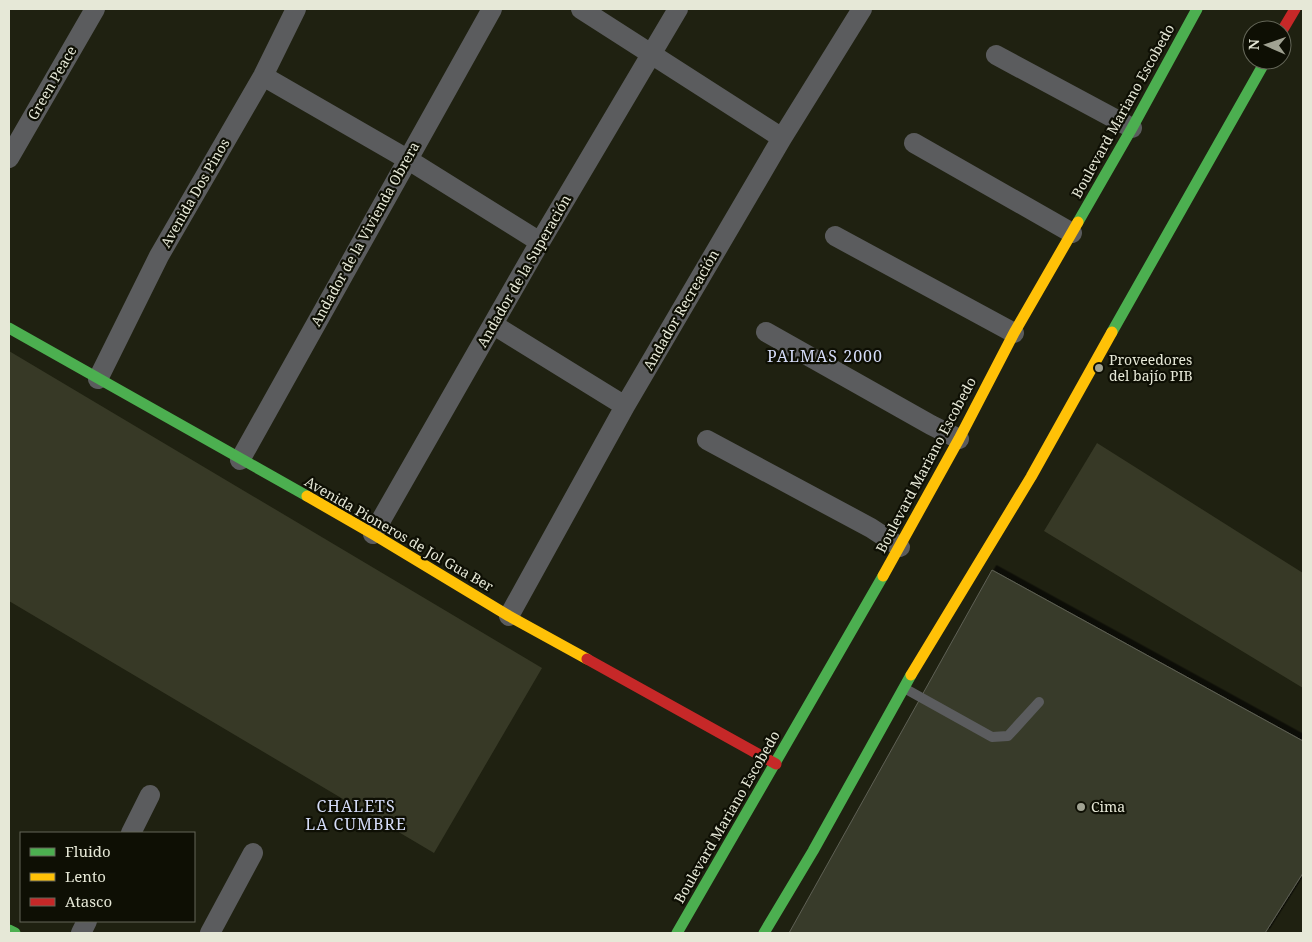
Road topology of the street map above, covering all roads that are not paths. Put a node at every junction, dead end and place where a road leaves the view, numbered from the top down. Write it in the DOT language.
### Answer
graph roads {
  1 [pos="95,9"];
  2 [pos="296,9"];
  3 [pos="492,9"];
  4 [pos="582,9"];
  5 [pos="678,9"];
  6 [pos="862,9"];
  7 [pos="1197,9"];
  8 [pos="1295,9"];
  9 [pos="1288,20"];
  10 [pos="651,53"];
  11 [pos="996,55"];
  12 [pos="1260,70"];
  13 [pos="263,76"];
  14 [pos="1132,128"];
  15 [pos="782,138"];
  16 [pos="914,143"];
  17 [pos="9,158"];
  18 [pos="407,159"];
  19 [pos="1072,233"];
  20 [pos="835,236"];
  21 [pos="540,242"];
  22 [pos="494,325"];
  23 [pos="9,328"];
  24 [pos="766,332"];
  25 [pos="1014,333"];
  26 [pos="98,379"];
  27 [pos="625,406"];
  28 [pos="959,439"];
  29 [pos="708,440"];
  30 [pos="240,460"];
  31 [pos="373,534"];
  32 [pos="900,547"];
  33 [pos="509,616"];
  34 [pos="904,688"];
  35 [pos="1039,702"];
  36 [pos="776,764"];
  37 [pos="150,795"];
  38 [pos="132,832"];
  39 [pos="253,854"];
  40 [pos="9,930"];
  41 [pos="15,933"];
  42 [pos="210,933"];
  43 [pos="677,933"];
  44 [pos="764,933"];
  1 -- 17 [label="street, Green Peace"];
  2 -- 13 [label="street, Avenida Dos Pinos"];
  3 -- 18 [label="street, Andador de la Vivienda Obrera"];
  4 -- 10 [label="street"];
  5 -- 10 [label="street, Andador de la Superación"];
  6 -- 15 [label="street, Andador Recreación"];
  7 -- 14 [label="main road, Boulevard Mariano Escobedo"];
  8 -- 9 [label="main road"];
  10 -- 15 [label="street"];
  10 -- 21 [label="street, Andador de la Superación"];
  11 -- 14 [label="street"];
  12 -- 34 [label="main road"];
  13 -- 18 [label="street"];
  13 -- 26 [label="street, Avenida Dos Pinos"];
  14 -- 19 [label="main road, Boulevard Mariano Escobedo"];
  15 -- 27 [label="street, Andador Recreación"];
  16 -- 19 [label="street"];
  18 -- 21 [label="street"];
  18 -- 30 [label="street, Andador de la Vivienda Obrera"];
  19 -- 25 [label="main road, Boulevard Mariano Escobedo"];
  20 -- 25 [label="street"];
  21 -- 22 [label="street, Andador de la Superación"];
  22 -- 27 [label="street"];
  22 -- 31 [label="street, Andador de la Superación"];
  23 -- 26 [label="main road, Avenida Pioneros de Jol Gua Ber"];
  24 -- 28 [label="street"];
  25 -- 28 [label="main road, Boulevard Mariano Escobedo"];
  26 -- 30 [label="main road, Avenida Pioneros de Jol Gua Ber"];
  27 -- 33 [label="street, Andador Recreación"];
  28 -- 32 [label="main road, Boulevard Mariano Escobedo"];
  29 -- 32 [label="street"];
  30 -- 31 [label="main road, Avenida Pioneros de Jol Gua Ber"];
  31 -- 33 [label="main road, Avenida Pioneros de Jol Gua Ber"];
  32 -- 36 [label="main road, Boulevard Mariano Escobedo"];
  33 -- 36 [label="main road, Avenida Pioneros de Jol Gua Ber"];
  34 -- 35 [label="lane"];
  34 -- 44 [label="main road"];
  36 -- 43 [label="main road, Boulevard Mariano Escobedo"];
  37 -- 38 [label="street"];
  39 -- 42 [label="street"];
  40 -- 41 [label="main road"];
}
